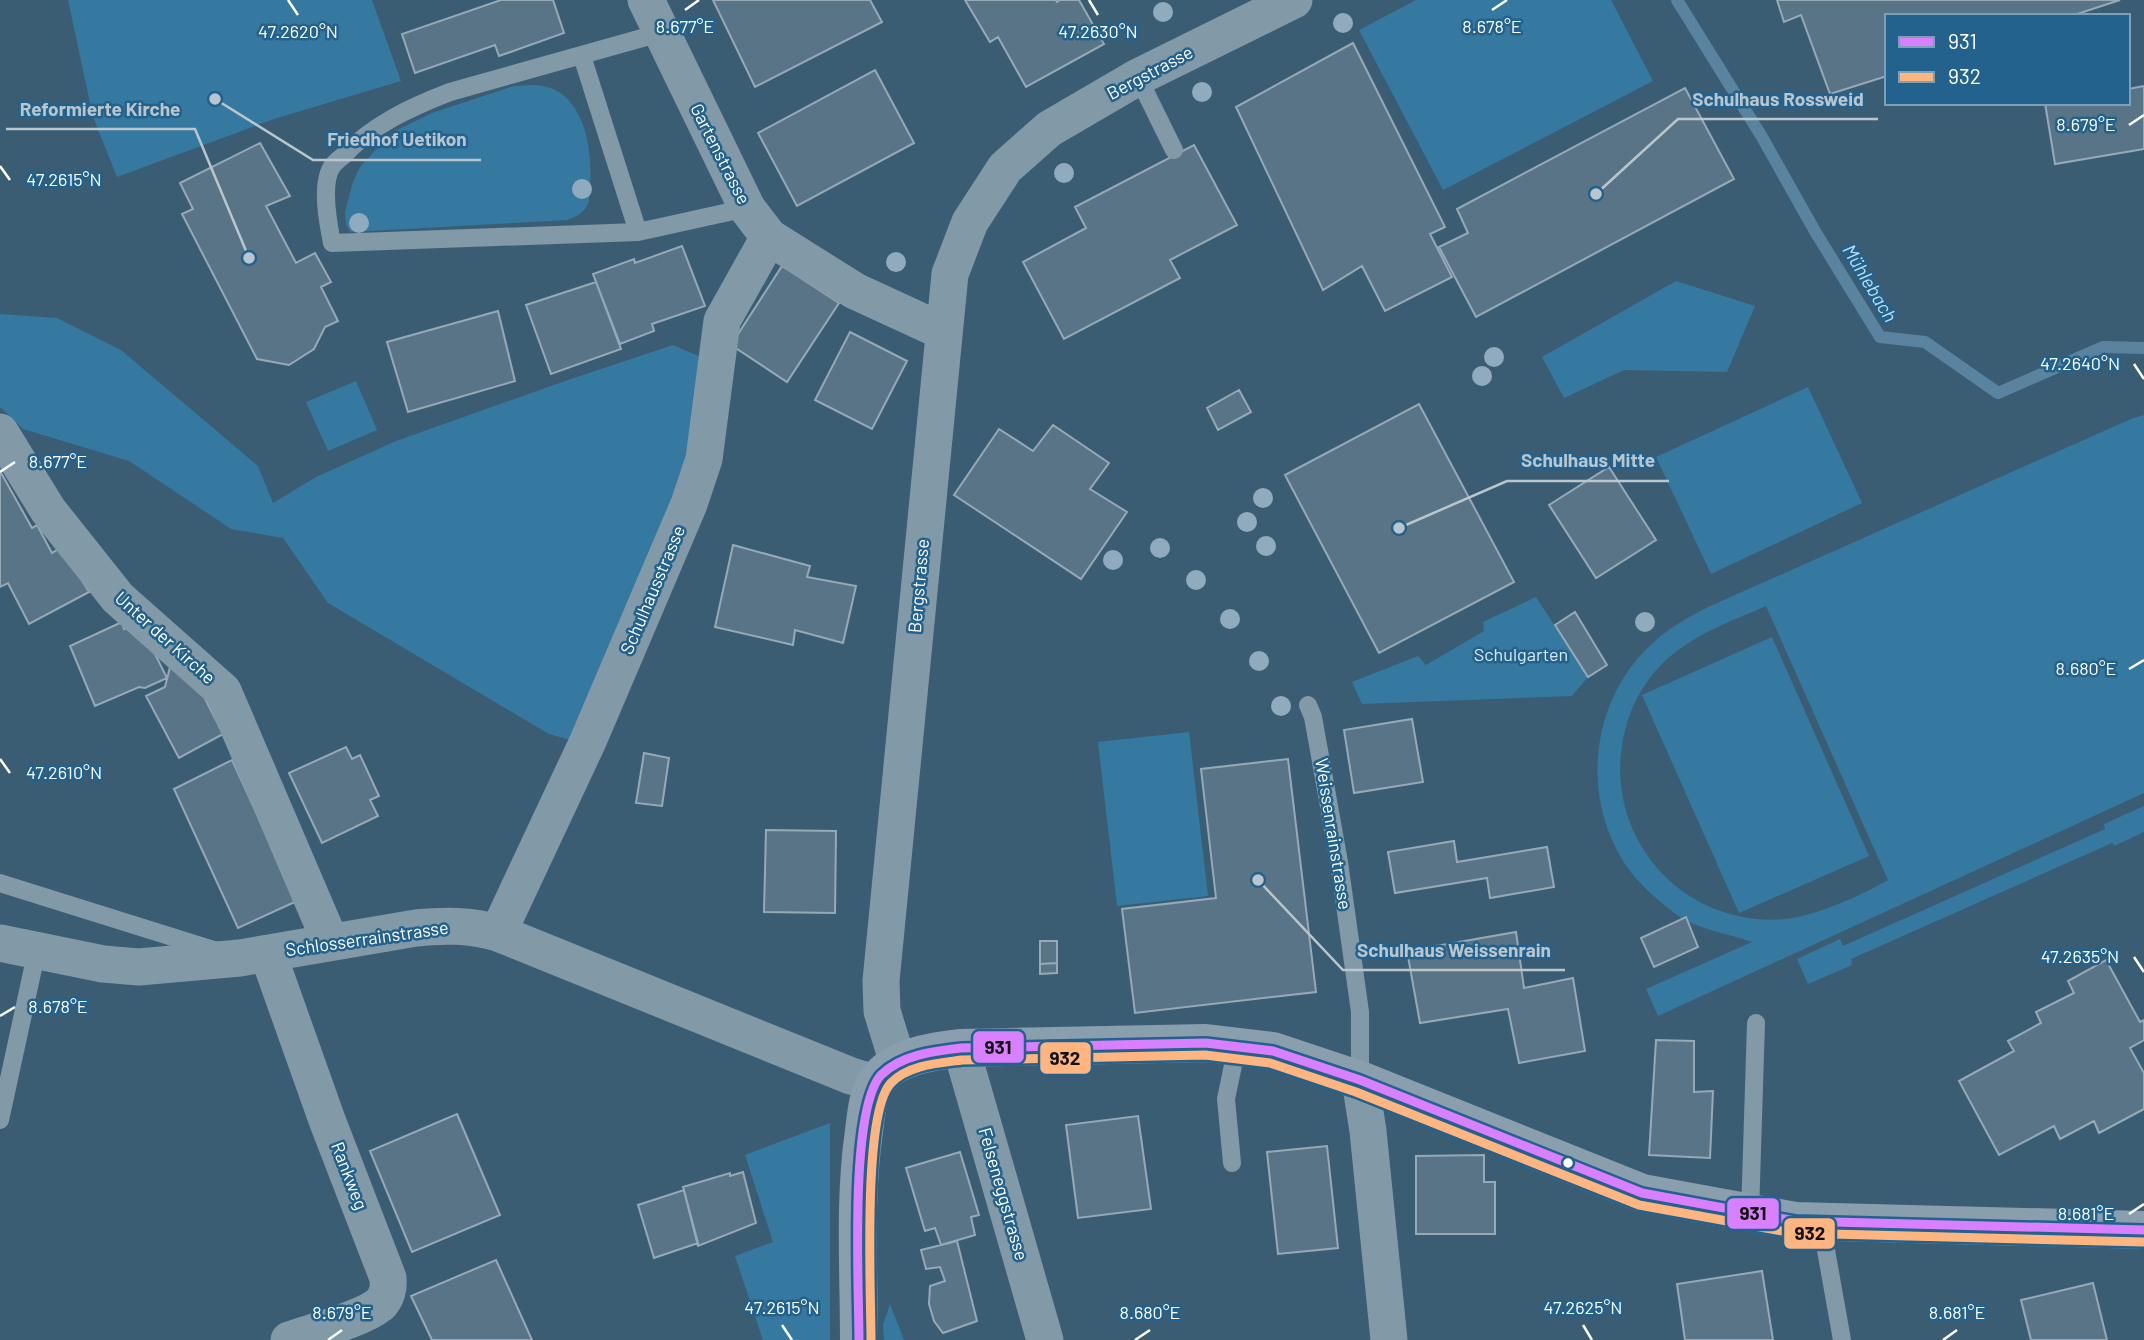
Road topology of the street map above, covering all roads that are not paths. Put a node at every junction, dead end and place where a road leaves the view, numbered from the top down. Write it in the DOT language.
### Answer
graph roads {
  1 [pos="646,0"];
  2 [pos="1294,0"];
  3 [pos="660,33"];
  4 [pos="582,56"];
  5 [pos="1138,78"];
  6 [pos="1174,150"];
  7 [pos="747,208"];
  8 [pos="638,232"];
  9 [pos="769,237"];
  10 [pos="944,332"];
  11 [pos="0,432"];
  12 [pos="1308,705"];
  13 [pos="0,883"];
  14 [pos="498,933"];
  15 [pos="330,941"];
  16 [pos="0,943"];
  17 [pos="37,950"];
  18 [pos="254,956"];
  19 [pos="1756,1023"];
  20 [pos="1237,1046"];
  21 [pos="961,1048"];
  22 [pos="886,1073"];
  23 [pos="1360,1080"];
  24 [pos="0,1120"];
  25 [pos="1232,1163"];
  26 [pos="1750,1214"];
  27 [pos="1821,1222"];
  28 [pos="2144,1230"];
  29 [pos="289,1340"];
  30 [pos="859,1340"];
  31 [pos="1045,1340"];
  32 [pos="1389,1340"];
  33 [pos="1842,1340"];
  1 -- 3 [label="street, Gartenstrasse"];
  2 -- 5 [label="street, Bergstrasse"];
  3 -- 4 [label="lane"];
  3 -- 7 [label="street, Gartenstrasse"];
  4 -- 8 [label="lane"];
  4 -- 8 [label="lane"];
  5 -- 6 [label="lane"];
  5 -- 10 [label="street, Bergstrasse"];
  7 -- 8 [label="lane"];
  7 -- 9 [label="street, Gartenstrasse"];
  9 -- 10 [label="street, Gartenstrasse"];
  9 -- 14 [label="street, Schulhausstrasse"];
  10 -- 22 [label="street, Bergstrasse"];
  11 -- 15 [label="street, Unter der Kirche"];
  12 -- 23 [label="lane, Weissenrainstrasse"];
  13 -- 18 [label="lane"];
  14 -- 15 [label="street, Schlosserrainstrasse"];
  14 -- 22 [label="street, Schlosserrainstrasse"];
  15 -- 18 [label="street, Schlosserrainstrasse"];
  16 -- 17 [label="street, Schlosserrainstrasse"];
  17 -- 18 [label="street, Schlosserrainstrasse"];
  17 -- 24 [label="lane"];
  18 -- 29 [label="street, Rankweg"];
  19 -- 26 [label="lane"];
  20 -- 21 [label="street"];
  20 -- 23 [label="street"];
  20 -- 25 [label="lane"];
  21 -- 22 [label="street"];
  21 -- 31 [label="street, Felseneggstrasse"];
  22 -- 30 [label="street"];
  23 -- 26 [label="street"];
  23 -- 32 [label="street, Weissenrainstrasse"];
  26 -- 27 [label="street"];
  27 -- 28 [label="street"];
  27 -- 33 [label="lane"];
}
